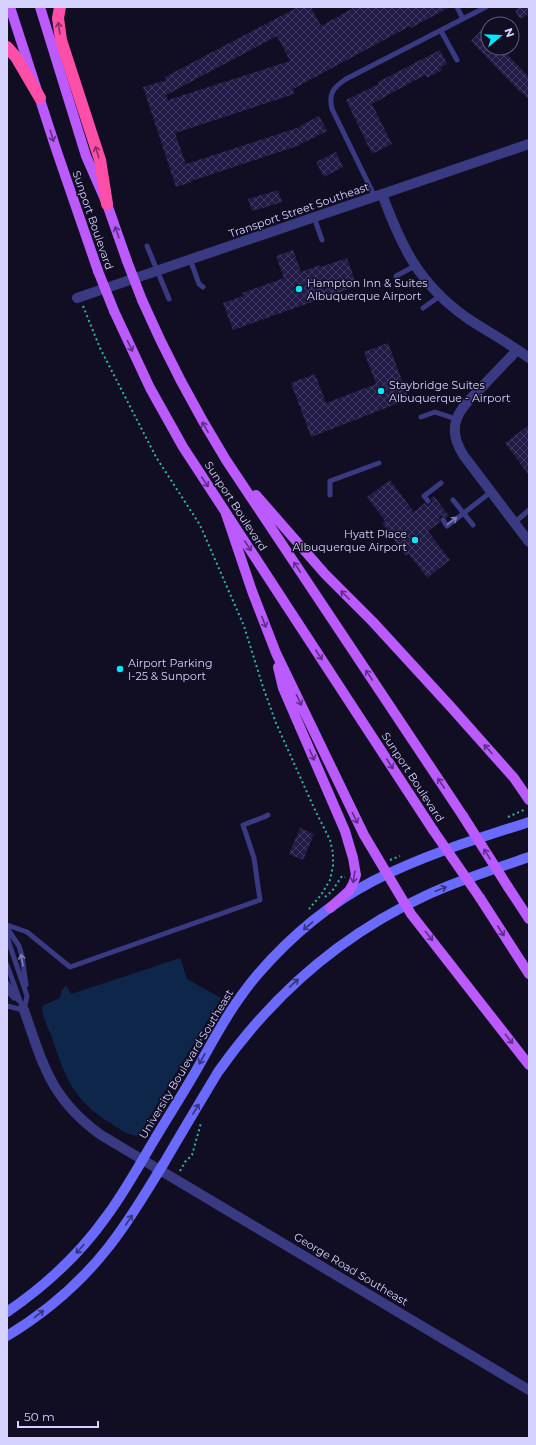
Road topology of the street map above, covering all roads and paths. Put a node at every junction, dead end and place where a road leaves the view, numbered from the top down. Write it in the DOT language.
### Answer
graph roads {
  1 [pos="10,7"];
  2 [pos="40,7"];
  3 [pos="60,7"];
  4 [pos="457,7"];
  5 [pos="486,7"];
  6 [pos="463,19"];
  7 [pos="441,30"];
  8 [pos="7,48"];
  9 [pos="457,60"];
  10 [pos="40,98"];
  11 [pos="529,144"];
  12 [pos="379,196"];
  13 [pos="107,204"];
  14 [pos="314,217"];
  15 [pos="322,240"];
  16 [pos="147,246"];
  17 [pos="190,259"];
  18 [pos="415,266"];
  19 [pos="157,271"];
  20 [pos="396,276"];
  21 [pos="203,287"];
  22 [pos="440,296"];
  23 [pos="78,298"];
  24 [pos="168,299"];
  25 [pos="423,308"];
  26 [pos="518,350"];
  27 [pos="529,358"];
  28 [pos="421,417"];
  29 [pos="456,419"];
  30 [pos="226,460"];
  31 [pos="380,462"];
  32 [pos="441,483"];
  33 [pos="491,492"];
  34 [pos="330,495"];
  35 [pos="453,500"];
  36 [pos="428,501"];
  37 [pos="529,510"];
  38 [pos="463,513"];
  39 [pos="226,514"];
  40 [pos="443,520"];
  41 [pos="514,523"];
  42 [pos="473,525"];
  43 [pos="529,542"];
  44 [pos="276,653"];
  45 [pos="514,778"];
  46 [pos="529,785"];
  47 [pos="529,800"];
  48 [pos="268,814"];
  49 [pos="529,822"];
  50 [pos="529,857"];
  51 [pos="387,874"];
  52 [pos="406,905"];
  53 [pos="330,908"];
  54 [pos="309,909"];
  55 [pos="529,918"];
  56 [pos="7,924"];
  57 [pos="7,928"];
  58 [pos="7,935"];
  59 [pos="7,964"];
  60 [pos="529,974"];
  61 [pos="7,983"];
  62 [pos="7,991"];
  63 [pos="27,996"];
  64 [pos="7,1006"];
  65 [pos="24,1010"];
  66 [pos="529,1065"];
  67 [pos="203,1119"];
  68 [pos="142,1160"];
  69 [pos="185,1162"];
  70 [pos="160,1170"];
  71 [pos="7,1312"];
  72 [pos="7,1336"];
  73 [pos="529,1390"];
  1 -- 10 [label="main road, Sunport Boulevard"];
  2 -- 13 [label="main road, Sunport Boulevard"];
  13 -- 3 [label="highway, one-way"];
  4 -- 6 [label="lane"];
  5 -- 6 [label="lane"];
  6 -- 7 [label="lane"];
  7 -- 9 [label="lane"];
  7 -- 12 [label="lane"];
  8 -- 10 [label="highway"];
  10 -- 39 [label="main road, Sunport Boulevard, one-way, bridge"];
  11 -- 12 [label="street, Transport Street Southeast"];
  12 -- 14 [label="street, Transport Street Southeast"];
  12 -- 18 [label="street"];
  30 -- 13 [label="main road, Sunport Boulevard, one-way, bridge"];
  14 -- 15 [label="lane"];
  14 -- 17 [label="street, Transport Street Southeast"];
  16 -- 19 [label="lane"];
  17 -- 19 [label="street, Transport Street Southeast"];
  17 -- 21 [label="lane"];
  18 -- 20 [label="lane"];
  18 -- 22 [label="street"];
  19 -- 23 [label="street, Transport Street Southeast"];
  19 -- 24 [label="lane"];
  22 -- 25 [label="lane"];
  22 -- 26 [label="street"];
  23 -- 54 [label="path"];
  26 -- 27 [label="street"];
  26 -- 29 [label="street"];
  28 -- 29 [label="lane"];
  29 -- 33 [label="street"];
  45 -- 30 [label="main road, one-way"];
  55 -- 30 [label="main road, Sunport Boulevard, one-way, bridge"];
  31 -- 34 [label="lane"];
  32 -- 36 [label="lane"];
  33 -- 38 [label="lane"];
  33 -- 41 [label="street"];
  35 -- 38 [label="lane"];
  37 -- 41 [label="lane"];
  40 -- 38 [label="lane, one-way"];
  38 -- 42 [label="lane"];
  39 -- 44 [label="main road, one-way"];
  39 -- 60 [label="main road, Sunport Boulevard, one-way, bridge"];
  41 -- 43 [label="street"];
  44 -- 51 [label="main road, one-way"];
  44 -- 53 [label="main road, one-way"];
  45 -- 46 [label="main road"];
  45 -- 47 [label="main road"];
  48 -- 56 [label="lane"];
  49 -- 51 [label="main road, University Boulevard Southeast"];
  52 -- 50 [label="main road, one-way"];
  51 -- 52 [label="main road"];
  51 -- 53 [label="main road, University Boulevard Southeast"];
  52 -- 66 [label="main road, one-way"];
  70 -- 52 [label="main road, one-way"];
  53 -- 68 [label="main road, University Boulevard Southeast, one-way"];
  63 -- 57 [label="lane, one-way"];
  58 -- 63 [label="lane"];
  59 -- 65 [label="lane"];
  61 -- 65 [label="lane"];
  62 -- 65 [label="lane"];
  63 -- 65 [label="lane"];
  64 -- 65 [label="lane"];
  65 -- 68 [label="street, George Road Southeast"];
  67 -- 69 [label="path"];
  68 -- 70 [label="street, George Road Southeast"];
  68 -- 71 [label="main road, University Boulevard Southeast, one-way"];
  72 -- 70 [label="main road, one-way"];
  70 -- 73 [label="street, George Road Southeast"];
}
